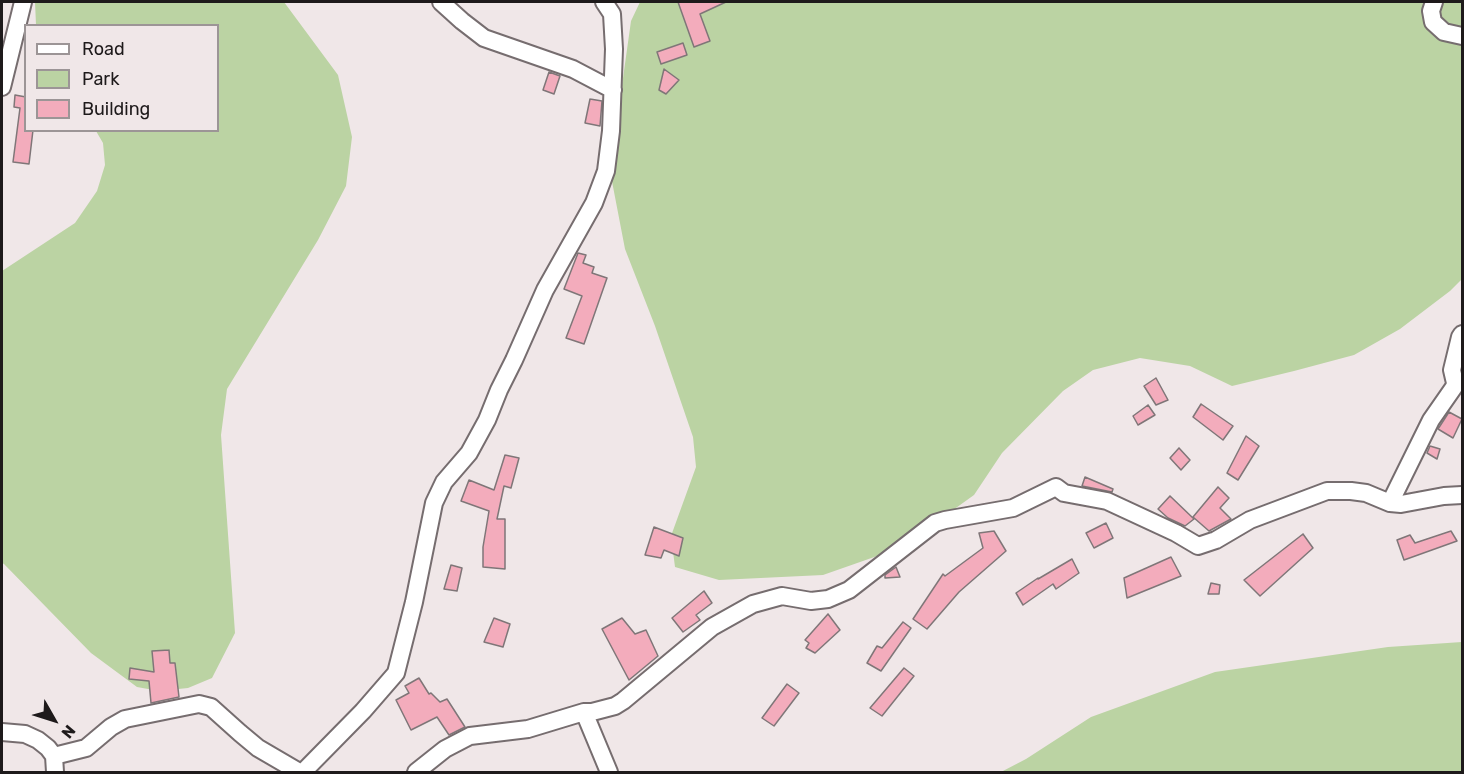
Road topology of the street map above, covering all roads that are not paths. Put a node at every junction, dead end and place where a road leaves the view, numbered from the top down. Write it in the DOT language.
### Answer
graph roads {
  1 [pos="23,2"];
  2 [pos="441,2"];
  3 [pos="604,2"];
  4 [pos="1434,2"];
  5 [pos="1462,36"];
  6 [pos="2,87"];
  7 [pos="613,90"];
  8 [pos="1462,334"];
  9 [pos="1462,495"];
  10 [pos="1390,503"];
  11 [pos="584,712"];
  12 [pos="2,732"];
  13 [pos="55,764"];
  14 [pos="299,772"];
  15 [pos="303,772"];
  16 [pos="416,772"];
  17 [pos="609,772"];
  1 -- 6 [label="street"];
  2 -- 7 [label="street"];
  3 -- 7 [label="street"];
  4 -- 5 [label="street"];
  7 -- 15 [label="street"];
  8 -- 10 [label="street"];
  9 -- 10 [label="street"];
  10 -- 11 [label="street"];
  11 -- 16 [label="street"];
  11 -- 17 [label="street"];
  12 -- 13 [label="street"];
  13 -- 14 [label="street"];
}
